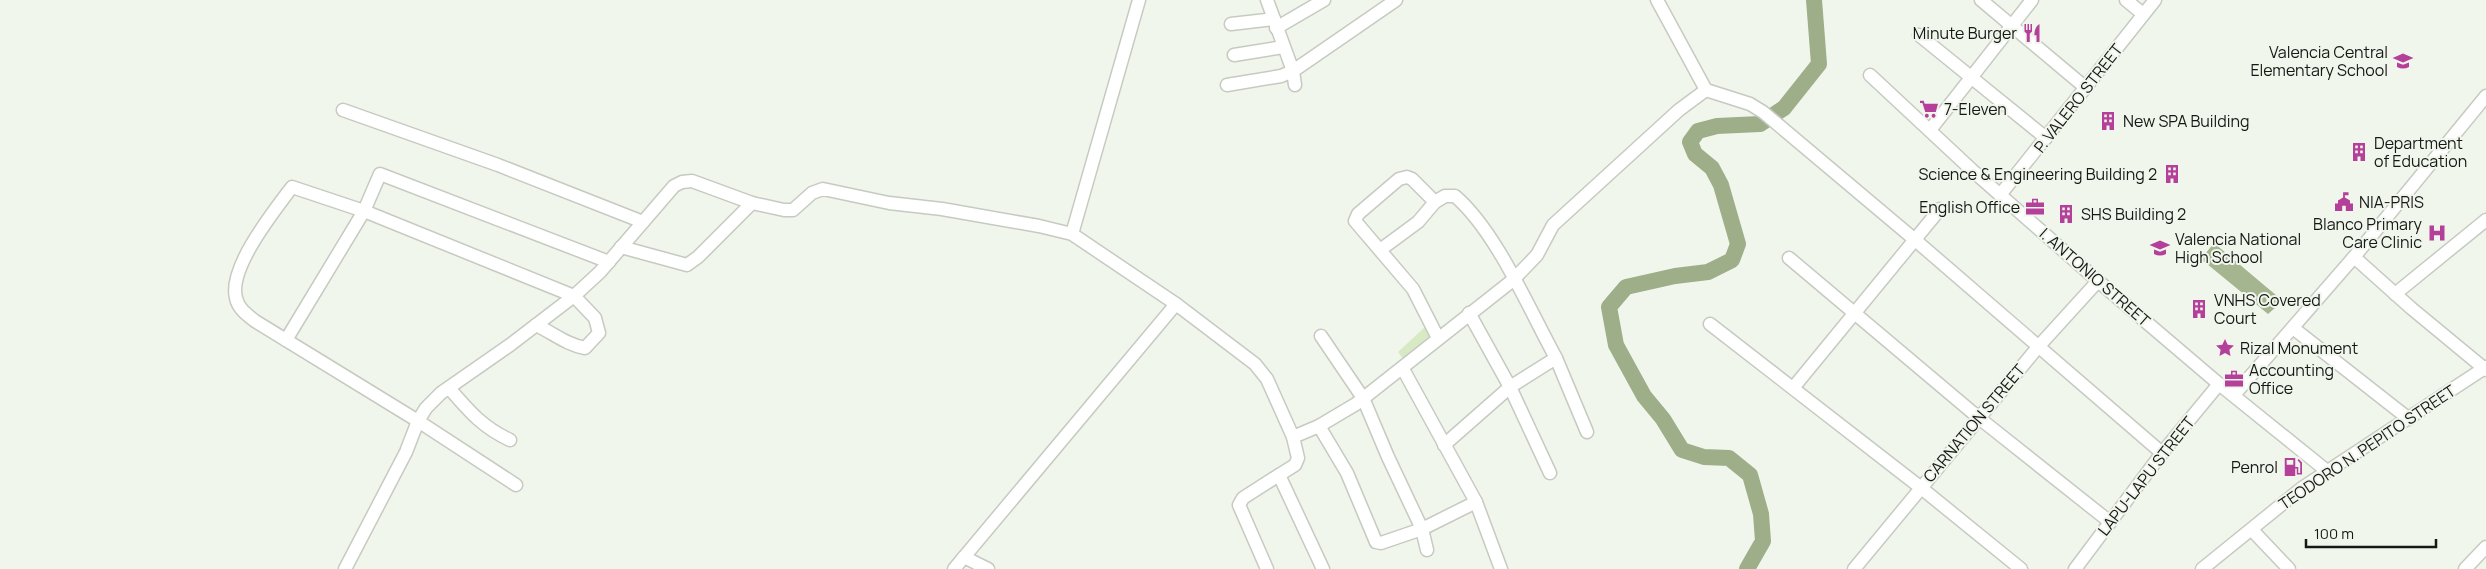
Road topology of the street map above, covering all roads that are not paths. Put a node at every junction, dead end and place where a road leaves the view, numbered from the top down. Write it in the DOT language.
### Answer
graph roads {
  1 [pos="1138,0"];
  2 [pos="1267,0"];
  3 [pos="1324,0"];
  4 [pos="1396,0"];
  5 [pos="1657,0"];
  6 [pos="1981,0"];
  7 [pos="2032,0"];
  8 [pos="2126,0"];
  9 [pos="2154,0"];
  10 [pos="1311,4"];
  11 [pos="2143,14"];
  12 [pos="1275,23"];
  13 [pos="1231,24"];
  14 [pos="2012,25"];
  15 [pos="1918,35"];
  16 [pos="1283,47"];
  17 [pos="1234,55"];
  18 [pos="1293,71"];
  19 [pos="1870,74"];
  20 [pos="1972,78"];
  21 [pos="1227,85"];
  22 [pos="1295,85"];
  23 [pos="2086,88"];
  24 [pos="1706,90"];
  25 [pos="2486,96"];
  26 [pos="343,110"];
  27 [pos="1930,130"];
  28 [pos="2046,138"];
  29 [pos="2000,195"];
  30 [pos="1435,202"];
  31 [pos="752,203"];
  32 [pos="1940,209"];
  33 [pos="364,211"];
  34 [pos="2486,220"];
  35 [pos="643,222"];
  36 [pos="1072,234"];
  37 [pos="1914,239"];
  38 [pos="621,248"];
  39 [pos="1380,250"];
  40 [pos="2354,257"];
  41 [pos="1789,258"];
  42 [pos="609,262"];
  43 [pos="1513,280"];
  44 [pos="2098,281"];
  45 [pos="2395,294"];
  46 [pos="574,296"];
  47 [pos="1176,304"];
  48 [pos="1469,313"];
  49 [pos="1853,313"];
  50 [pos="1710,324"];
  51 [pos="536,325"];
  52 [pos="2294,328"];
  53 [pos="1321,336"];
  54 [pos="1438,338"];
  55 [pos="286,340"];
  56 [pos="2038,347"];
  57 [pos="1556,358"];
  58 [pos="2486,368"];
  59 [pos="1403,369"];
  60 [pos="2218,384"];
  61 [pos="1510,387"];
  62 [pos="449,388"];
  63 [pos="1793,388"];
  64 [pos="2234,395"];
  65 [pos="1363,398"];
  66 [pos="1979,418"];
  67 [pos="2409,419"];
  68 [pos="418,421"];
  69 [pos="1319,426"];
  70 [pos="1587,432"];
  71 [pos="1293,438"];
  72 [pos="510,440"];
  73 [pos="1444,445"];
  74 [pos="2162,453"];
  75 [pos="2327,471"];
  76 [pos="1550,474"];
  77 [pos="1279,475"];
  78 [pos="516,485"];
  79 [pos="1920,487"];
  80 [pos="1476,502"];
  81 [pos="2110,522"];
  82 [pos="1422,529"];
  83 [pos="2252,530"];
  84 [pos="2486,547"];
  85 [pos="1427,550"];
  86 [pos="964,557"];
  87 [pos="345,569"];
  88 [pos="954,569"];
  89 [pos="988,569"];
  90 [pos="1268,569"];
  91 [pos="1323,569"];
  92 [pos="1501,569"];
  93 [pos="1854,569"];
  94 [pos="2021,569"];
  95 [pos="2075,569"];
  96 [pos="2202,569"];
  97 [pos="2289,569"];
  98 [pos="2465,569"];
  1 -- 36 [label="street"];
  2 -- 12 [label="street"];
  3 -- 10 [label="street"];
  4 -- 18 [label="street"];
  5 -- 24 [label="street"];
  6 -- 14 [label="street"];
  7 -- 14 [label="street"];
  8 -- 11 [label="street"];
  9 -- 11 [label="street, P. VALERO STREET"];
  10 -- 12 [label="street"];
  11 -- 23 [label="street, P. VALERO STREET"];
  12 -- 13 [label="street"];
  12 -- 16 [label="street"];
  14 -- 20 [label="street"];
  14 -- 23 [label="street"];
  15 -- 20 [label="street"];
  16 -- 17 [label="street"];
  16 -- 18 [label="street"];
  18 -- 21 [label="street"];
  18 -- 22 [label="street"];
  19 -- 27 [label="street, I. ANTONIO STREET"];
  20 -- 27 [label="street"];
  20 -- 28 [label="street"];
  23 -- 28 [label="street, P. VALERO STREET"];
  24 -- 37 [label="street"];
  24 -- 43 [label="street"];
  25 -- 40 [label="street"];
  26 -- 35 [label="street"];
  27 -- 29 [label="street, I. ANTONIO STREET"];
  28 -- 29 [label="street, P. VALERO STREET"];
  29 -- 44 [label="street, I. ANTONIO STREET"];
  30 -- 39 [label="street"];
  30 -- 39 [label="street"];
  30 -- 43 [label="street"];
  31 -- 35 [label="street"];
  31 -- 36 [label="street"];
  31 -- 38 [label="street"];
  32 -- 37 [label="street"];
  33 -- 42 [label="street"];
  33 -- 46 [label="street"];
  33 -- 55 [label="street"];
  33 -- 55 [label="street"];
  34 -- 45 [label="street"];
  35 -- 38 [label="street"];
  36 -- 47 [label="street"];
  37 -- 49 [label="street"];
  37 -- 56 [label="street"];
  38 -- 42 [label="street"];
  39 -- 54 [label="street"];
  40 -- 45 [label="street"];
  40 -- 52 [label="street"];
  41 -- 49 [label="street"];
  42 -- 46 [label="street"];
  43 -- 48 [label="street"];
  43 -- 57 [label="street"];
  44 -- 56 [label="street, CARNATION STREET"];
  44 -- 60 [label="street, I. ANTONIO STREET"];
  45 -- 58 [label="street"];
  46 -- 51 [label="street"];
  46 -- 51 [label="street"];
  47 -- 71 [label="street"];
  47 -- 86 [label="street"];
  48 -- 54 [label="street"];
  48 -- 61 [label="street"];
  49 -- 63 [label="street"];
  49 -- 66 [label="street"];
  50 -- 63 [label="street"];
  51 -- 62 [label="street"];
  52 -- 64 [label="street"];
  52 -- 67 [label="street"];
  53 -- 65 [label="street"];
  54 -- 59 [label="street"];
  55 -- 68 [label="street"];
  56 -- 66 [label="street, CARNATION STREET"];
  56 -- 74 [label="street"];
  57 -- 61 [label="street"];
  57 -- 70 [label="street"];
  58 -- 67 [label="street, TEODORO N. PEPITO STREET"];
  59 -- 65 [label="street"];
  59 -- 73 [label="street"];
  60 -- 64 [label="street, I. ANTONIO STREET"];
  60 -- 74 [label="street, LAPU-LAPU STREET"];
  61 -- 73 [label="street"];
  61 -- 76 [label="street"];
  62 -- 68 [label="street"];
  62 -- 72 [label="street"];
  63 -- 79 [label="street"];
  64 -- 75 [label="street, I. ANTONIO STREET"];
  65 -- 69 [label="street"];
  65 -- 82 [label="street"];
  66 -- 79 [label="street, CARNATION STREET"];
  66 -- 81 [label="street"];
  67 -- 75 [label="street, TEODORO N. PEPITO STREET"];
  68 -- 78 [label="street"];
  68 -- 87 [label="street"];
  69 -- 71 [label="street"];
  69 -- 82 [label="street"];
  71 -- 77 [label="street"];
  73 -- 80 [label="street"];
  74 -- 81 [label="street, LAPU-LAPU STREET"];
  75 -- 83 [label="street, TEODORO N. PEPITO STREET"];
  77 -- 90 [label="street"];
  77 -- 91 [label="street"];
  79 -- 93 [label="street, CARNATION STREET"];
  79 -- 94 [label="street"];
  80 -- 82 [label="street"];
  80 -- 92 [label="street"];
  81 -- 95 [label="street, LAPU-LAPU STREET"];
  82 -- 85 [label="street"];
  83 -- 96 [label="street, TEODORO N. PEPITO STREET"];
  83 -- 97 [label="street"];
  84 -- 98 [label="street"];
  86 -- 88 [label="street"];
  86 -- 89 [label="street"];
}
